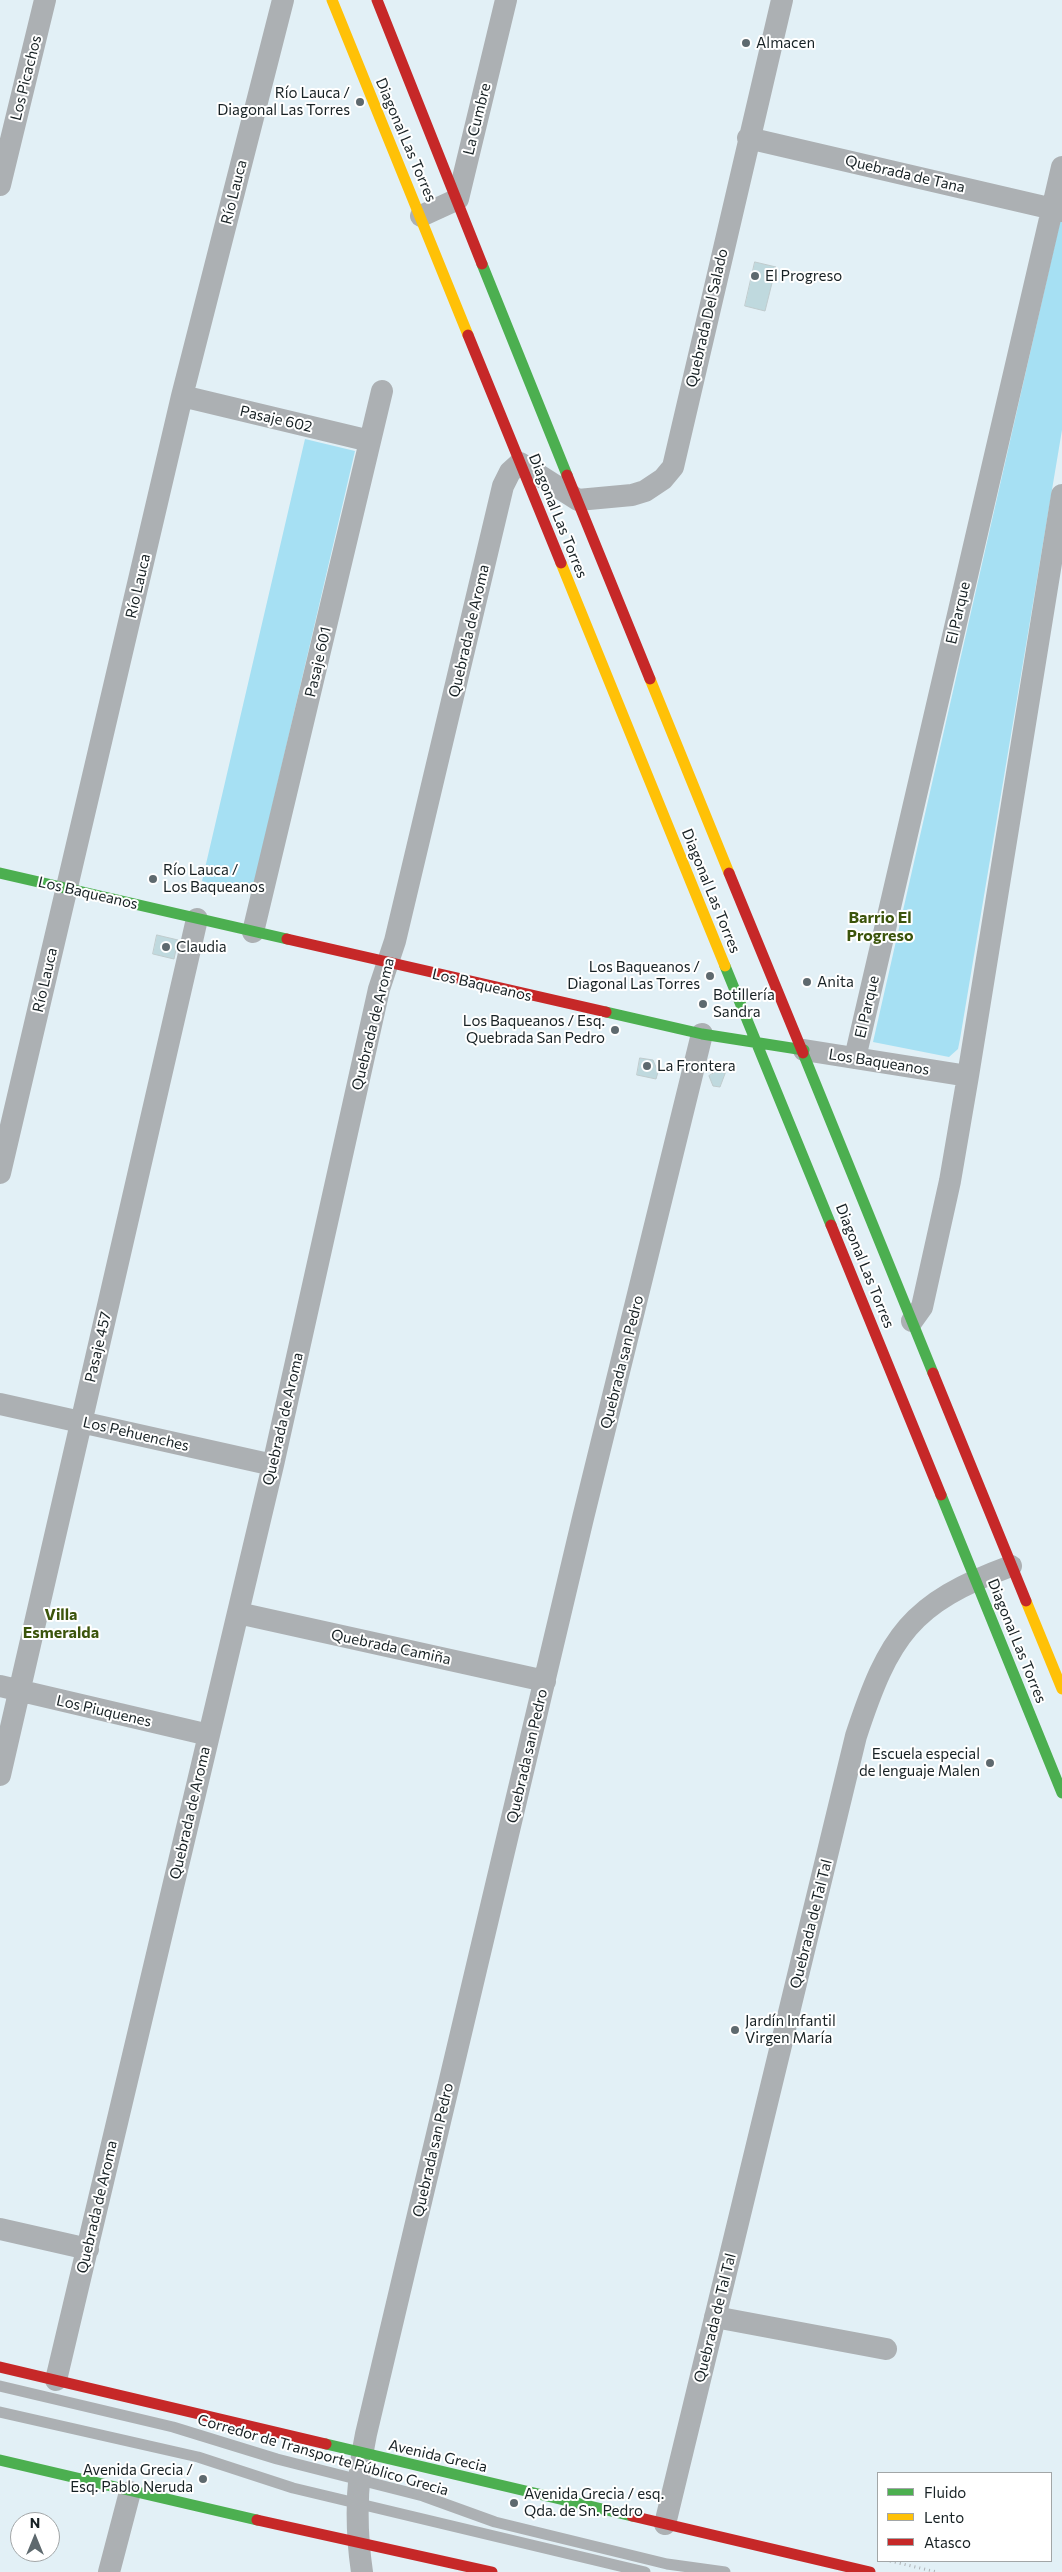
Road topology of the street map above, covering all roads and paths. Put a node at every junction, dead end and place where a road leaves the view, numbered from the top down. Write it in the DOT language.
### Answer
graph roads {
  1 [pos="45,0"];
  2 [pos="283,0"];
  3 [pos="332,0"];
  4 [pos="378,0"];
  5 [pos="506,0"];
  6 [pos="782,0"];
  7 [pos="748,138"];
  8 [pos="1062,167"];
  9 [pos="0,184"];
  10 [pos="458,198"];
  11 [pos="1057,210"];
  12 [pos="421,216"];
  13 [pos="382,391"];
  14 [pos="182,396"];
  15 [pos="370,441"];
  16 [pos="520,463"];
  17 [pos="1062,496"];
  18 [pos="578,500"];
  19 [pos="0,873"];
  20 [pos="66,888"];
  21 [pos="197,919"];
  22 [pos="253,932"];
  23 [pos="387,963"];
  24 [pos="702,1034"];
  25 [pos="758,1043"];
  26 [pos="804,1050"];
  27 [pos="855,1058"];
  28 [pos="968,1076"];
  29 [pos="0,1173"];
  30 [pos="912,1321"];
  31 [pos="0,1404"];
  32 [pos="81,1422"];
  33 [pos="273,1465"];
  34 [pos="1011,1566"];
  35 [pos="976,1579"];
  36 [pos="238,1613"];
  37 [pos="545,1681"];
  38 [pos="10,1689"];
  39 [pos="1062,1689"];
  40 [pos="209,1735"];
  41 [pos="0,1775"];
  42 [pos="1062,1793"];
  43 [pos="0,2229"];
  44 [pos="88,2249"];
  45 [pos="716,2317"];
  46 [pos="886,2349"];
  47 [pos="0,2367"];
  48 [pos="56,2380"];
  49 [pos="0,2386"];
  50 [pos="0,2412"];
  51 [pos="362,2454"];
  52 [pos="0,2460"];
  53 [pos="358,2479"];
  54 [pos="130,2492"];
  55 [pos="356,2503"];
  56 [pos="666,2524"];
  57 [pos="357,2543"];
  58 [pos="893,2562"];
  59 [pos="109,2572"];
  60 [pos="362,2572"];
  61 [pos="492,2572"];
  62 [pos="645,2572"];
  63 [pos="725,2572"];
  64 [pos="870,2572"];
  65 [pos="937,2572"];
  1 -- 9 [label="street, Los Picachos"];
  2 -- 14 [label="street, Río Lauca"];
  3 -- 12 [label="main road, Diagonal Las Torres"];
  4 -- 10 [label="main road, Diagonal Las Torres"];
  5 -- 10 [label="street, La Cumbre"];
  6 -- 7 [label="street, Quebrada Del Salado"];
  7 -- 11 [label="street, Quebrada de Tana"];
  7 -- 18 [label="street, Quebrada Del Salado"];
  8 -- 11 [label="street, El Parque"];
  10 -- 12 [label="street"];
  10 -- 18 [label="main road, Diagonal Las Torres"];
  11 -- 27 [label="street, El Parque"];
  12 -- 16 [label="main road, Diagonal Las Torres"];
  13 -- 15 [label="street, Pasaje 601"];
  14 -- 15 [label="street, Pasaje 602"];
  14 -- 20 [label="street, Río Lauca"];
  15 -- 22 [label="street, Pasaje 601"];
  16 -- 18 [label="street"];
  16 -- 23 [label="street, Quebrada de Aroma"];
  16 -- 25 [label="main road, Diagonal Las Torres"];
  17 -- 28 [label="street"];
  18 -- 26 [label="main road, Diagonal Las Torres"];
  19 -- 20 [label="main road, Los Baqueanos"];
  20 -- 21 [label="main road, Los Baqueanos"];
  20 -- 29 [label="street, Río Lauca"];
  21 -- 22 [label="main road, Los Baqueanos"];
  21 -- 32 [label="street, Pasaje 457"];
  22 -- 23 [label="main road, Los Baqueanos"];
  23 -- 24 [label="main road, Los Baqueanos"];
  23 -- 33 [label="street, Quebrada de Aroma"];
  24 -- 25 [label="main road, Los Baqueanos"];
  24 -- 37 [label="street, Quebrada san Pedro"];
  25 -- 26 [label="main road, Los Baqueanos"];
  25 -- 35 [label="main road, Diagonal Las Torres"];
  26 -- 27 [label="street, Los Baqueanos"];
  26 -- 30 [label="main road, Diagonal Las Torres"];
  27 -- 28 [label="street, Los Baqueanos"];
  28 -- 30 [label="street"];
  30 -- 34 [label="main road, Diagonal Las Torres"];
  31 -- 32 [label="street, Los Pehuenches"];
  32 -- 33 [label="street, Los Pehuenches"];
  32 -- 38 [label="street, Pasaje 457"];
  33 -- 36 [label="street, Quebrada de Aroma"];
  34 -- 35 [label="street, Quebrada de Tal Tal"];
  34 -- 39 [label="main road, Diagonal Las Torres"];
  35 -- 42 [label="main road, Diagonal Las Torres"];
  35 -- 45 [label="street, Quebrada de Tal Tal"];
  36 -- 37 [label="street, Quebrada Camiña"];
  36 -- 40 [label="street, Quebrada de Aroma"];
  37 -- 51 [label="street, Quebrada san Pedro"];
  38 -- 40 [label="street, Los Piuquenes"];
  38 -- 41 [label="street, Pasaje 457"];
  40 -- 44 [label="street, Quebrada de Aroma"];
  43 -- 44 [label="street"];
  44 -- 48 [label="street, Quebrada de Aroma"];
  45 -- 46 [label="street"];
  45 -- 56 [label="street, Quebrada de Tal Tal"];
  47 -- 48 [label="main road, Avenida Grecia"];
  48 -- 51 [label="main road, Avenida Grecia"];
  49 -- 53 [label="lane, Corredor de Transporte Público Grecia"];
  50 -- 55 [label="lane"];
  51 -- 53 [label="street, Quebrada san Pedro"];
  51 -- 56 [label="main road, Avenida Grecia"];
  52 -- 54 [label="main road"];
  53 -- 55 [label="street, Quebrada san Pedro"];
  53 -- 63 [label="lane, Corredor de Transporte Público Grecia"];
  54 -- 57 [label="main road"];
  54 -- 59 [label="street"];
  55 -- 57 [label="street, Quebrada san Pedro"];
  55 -- 62 [label="lane"];
  56 -- 64 [label="main road, Avenida Grecia"];
  57 -- 60 [label="street, Quebrada san Pedro"];
  57 -- 61 [label="main road"];
  58 -- 65 [label="path"];
}
